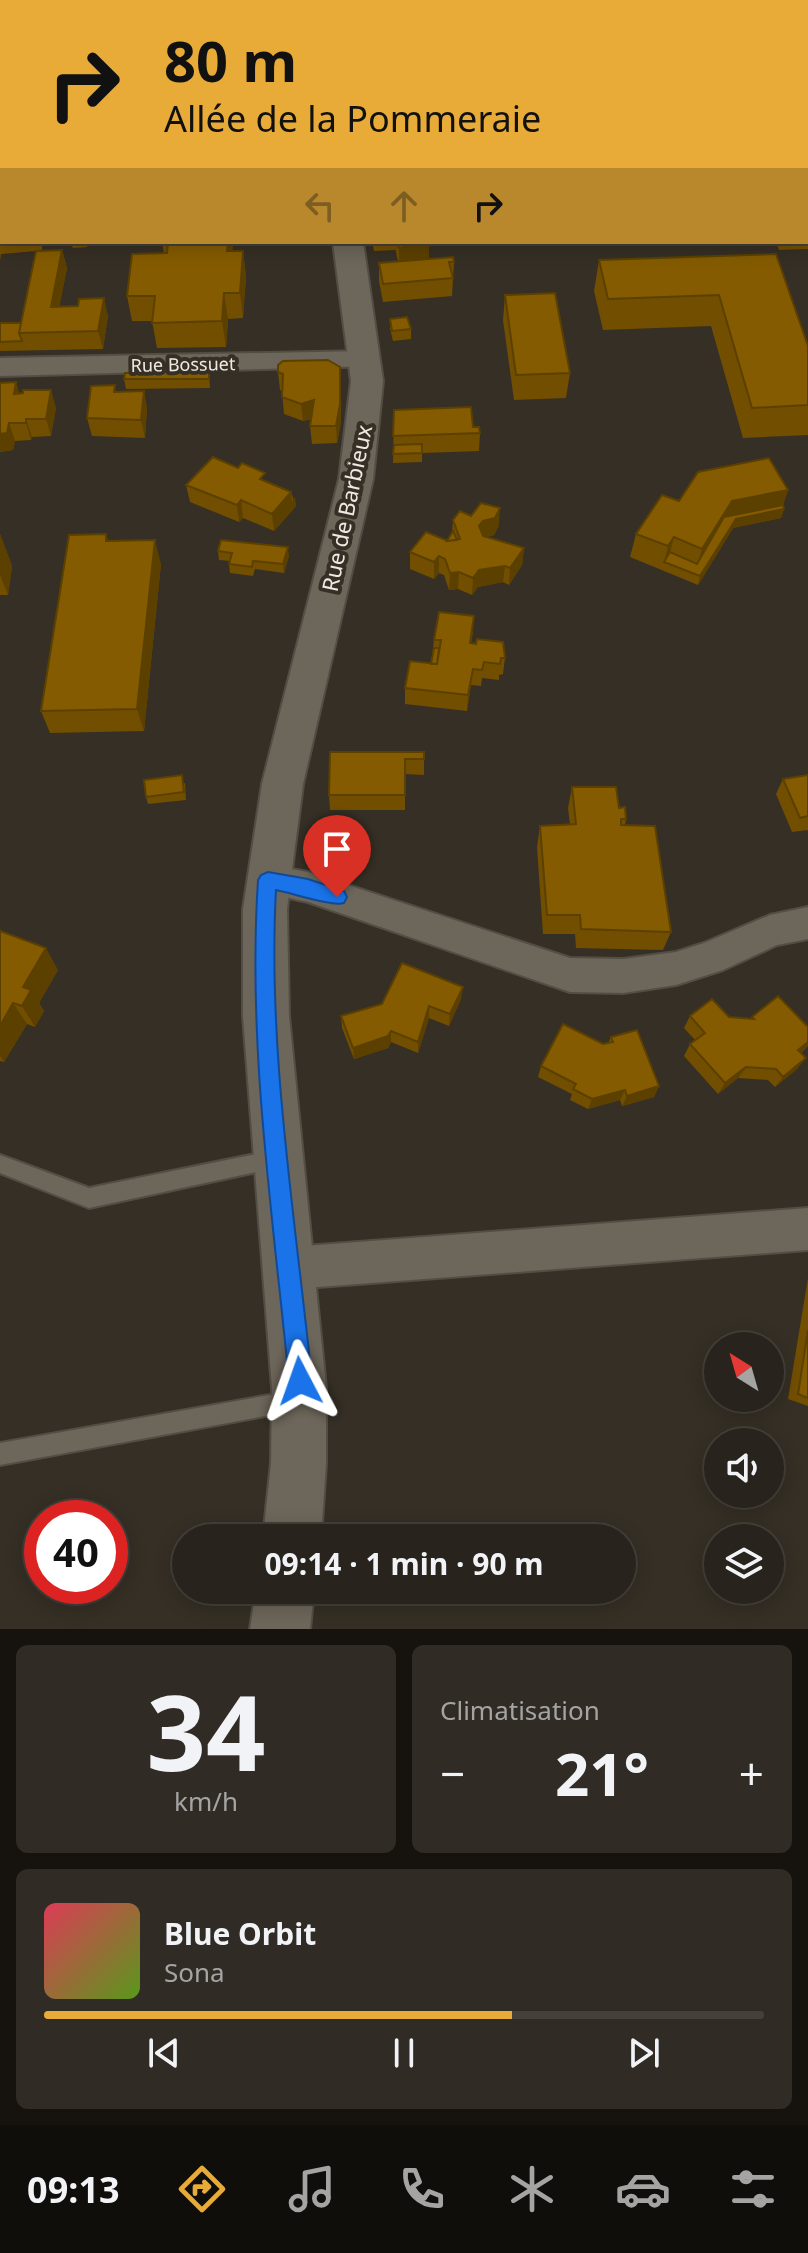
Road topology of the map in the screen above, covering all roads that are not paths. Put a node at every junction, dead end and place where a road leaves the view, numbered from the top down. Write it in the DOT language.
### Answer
graph roads {
  1 [pos="348,244"];
  2 [pos="366,360"];
  3 [pos="0,367"];
  4 [pos="268,880"];
  5 [pos="808,923"];
  6 [pos="281,1158"];
  7 [pos="0,1164"];
  8 [pos="808,1229"];
  9 [pos="292,1268"];
  10 [pos="301,1399"];
  11 [pos="0,1454"];
  12 [pos="293,1524"];
  13 [pos="283,1604"];
  14 [pos="280,1629"];
  1 -- 2 [label="street, Rue de Barbieux"];
  2 -- 3 [label="street, Rue Bossuet"];
  2 -- 4 [label="street, Rue de Barbieux"];
  4 -- 5 [label="street"];
  4 -- 6 [label="street, Rue de Barbieux"];
  6 -- 7 [label="lane"];
  6 -- 9 [label="street, Rue de Barbieux"];
  8 -- 9 [label="street"];
  9 -- 10 [label="street, Rue de Barbieux"];
  10 -- 11 [label="lane"];
  10 -- 12 [label="street, Rue de Barbieux"];
  13 -- 14 [label="street"];
}
